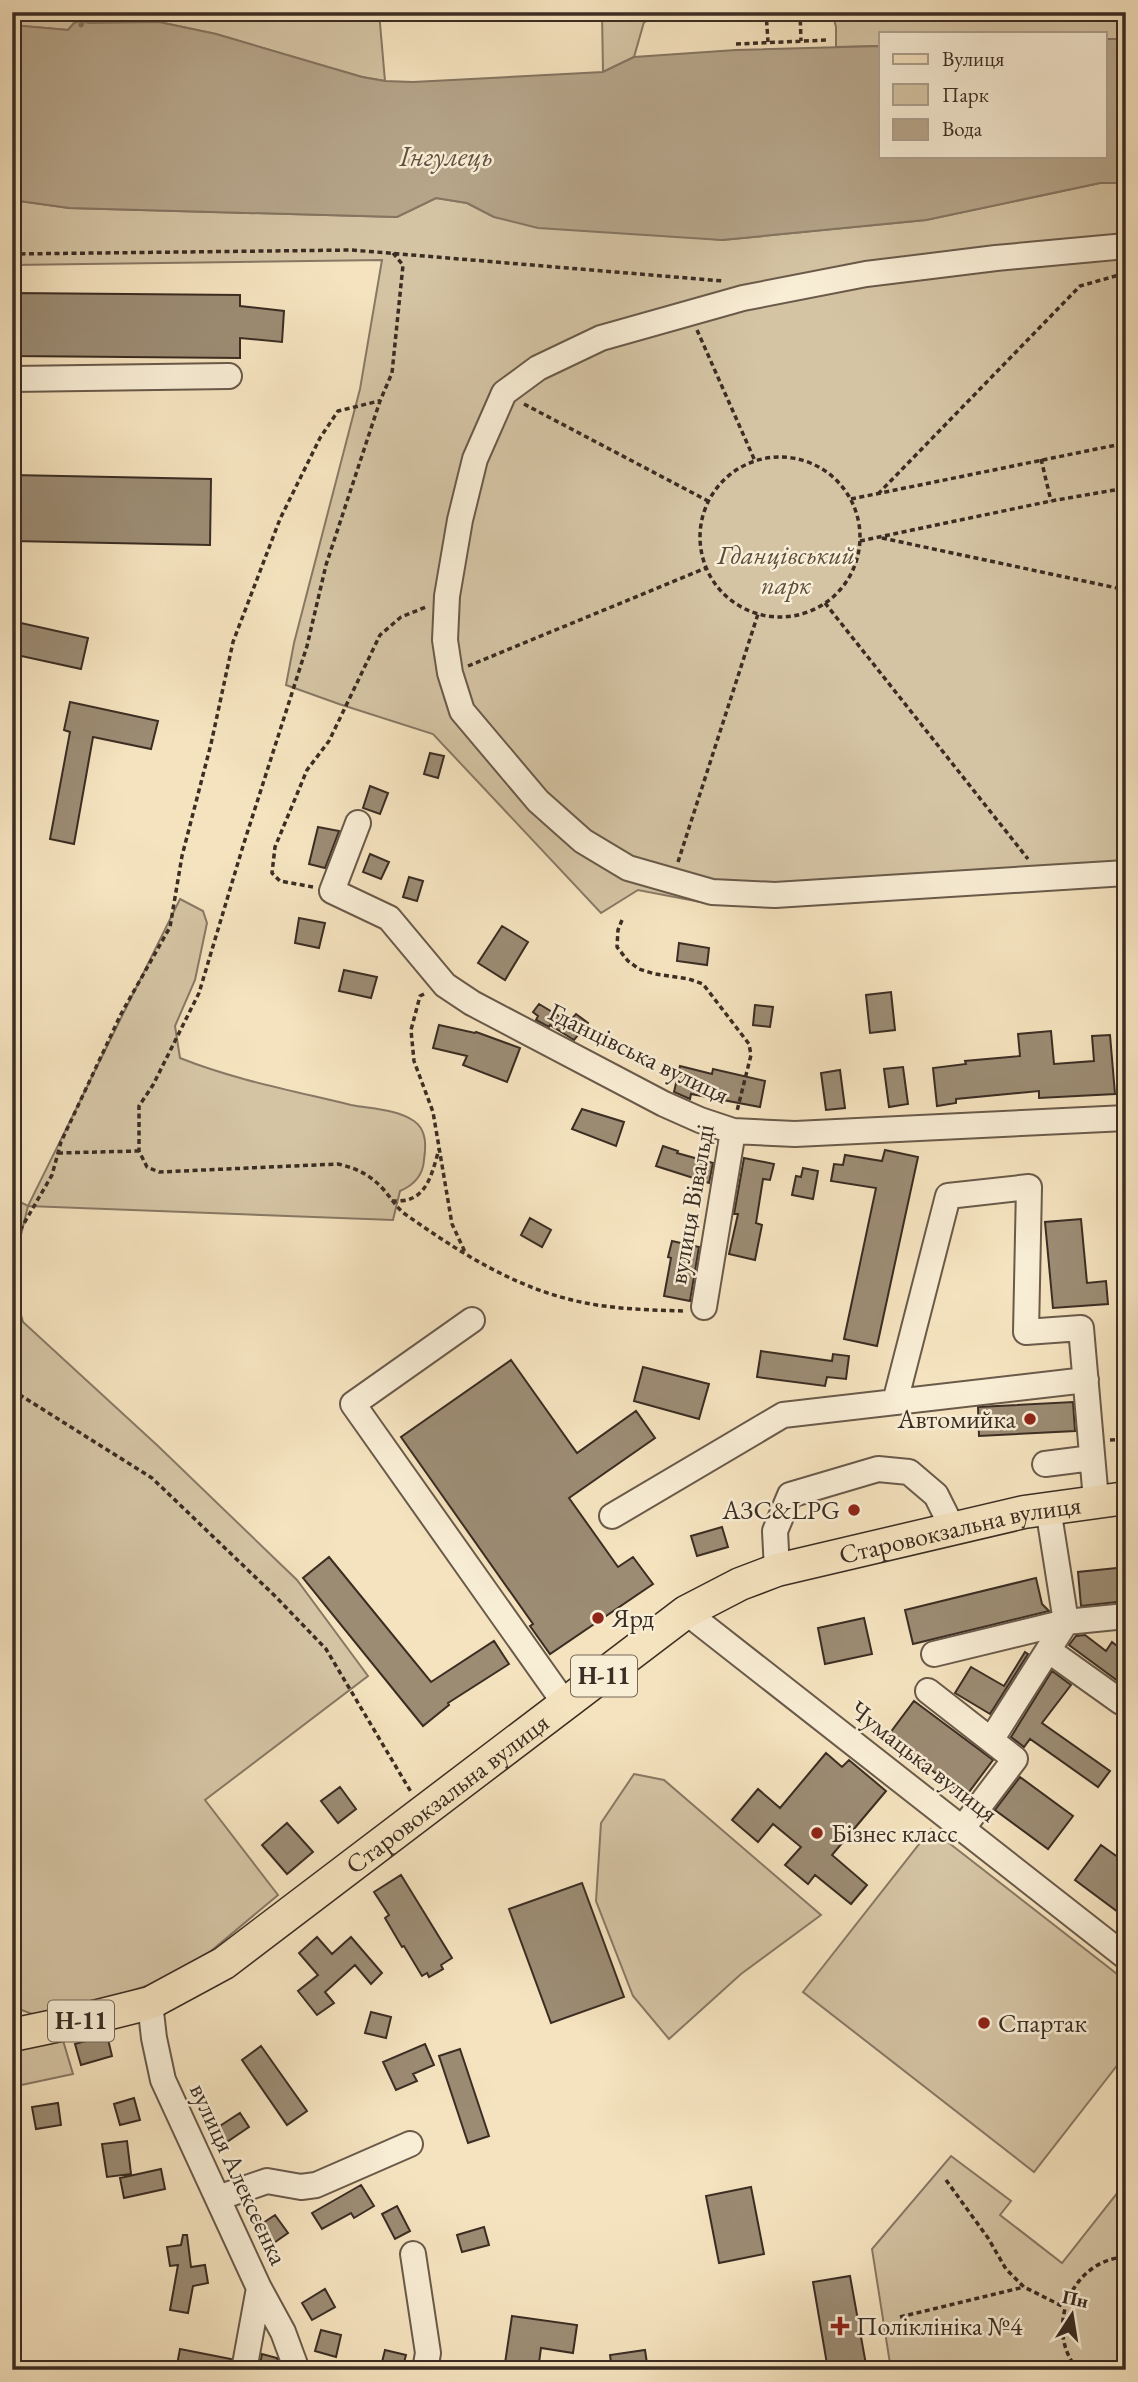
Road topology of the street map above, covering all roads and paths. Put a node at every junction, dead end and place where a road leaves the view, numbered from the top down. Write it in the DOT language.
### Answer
graph roads {
  1 [pos="766,12"];
  2 [pos="800,12"];
  3 [pos="828,40"];
  4 [pos="801,41"];
  5 [pos="768,42"];
  6 [pos="736,44"];
  7 [pos="1126,246"];
  8 [pos="393,253"];
  9 [pos="12,254"];
  10 [pos="1126,273"];
  11 [pos="731,281"];
  12 [pos="690,312"];
  13 [pos="229,376"];
  14 [pos="12,379"];
  15 [pos="504,393"];
  16 [pos="380,401"];
  17 [pos="1126,443"];
  18 [pos="1041,459"];
  19 [pos="755,461"];
  20 [pos="1126,488"];
  21 [pos="878,494"];
  22 [pos="851,499"];
  23 [pos="1051,501"];
  24 [pos="708,502"];
  25 [pos="880,538"];
  26 [pos="860,541"];
  27 [pos="706,568"];
  28 [pos="1126,590"];
  29 [pos="447,596"];
  30 [pos="825,603"];
  31 [pos="758,614"];
  32 [pos="450,673"];
  33 [pos="358,823"];
  34 [pos="1126,873"];
  35 [pos="1043,878"];
  36 [pos="671,881"];
  37 [pos="332,891"];
  38 [pos="622,920"];
  39 [pos="445,985"];
  40 [pos="1126,1118"];
  41 [pos="733,1130"];
  42 [pos="440,1146"];
  43 [pos="139,1151"];
  44 [pos="58,1153"];
  45 [pos="392,1201"];
  46 [pos="12,1254"];
  47 [pos="467,1256"];
  48 [pos="704,1307"];
  49 [pos="472,1321"];
  50 [pos="1086,1380"];
  51 [pos="12,1390"];
  52 [pos="895,1402"];
  53 [pos="1092,1458"];
  54 [pos="1045,1464"];
  55 [pos="1111,1499"];
  56 [pos="1048,1508"];
  57 [pos="612,1516"];
  58 [pos="952,1527"];
  59 [pos="777,1570"];
  60 [pos="686,1612"];
  61 [pos="1126,1616"];
  62 [pos="1066,1622"];
  63 [pos="1048,1650"];
  64 [pos="934,1654"];
  65 [pos="928,1691"];
  66 [pos="1121,1702"];
  67 [pos="566,1705"];
  68 [pos="991,1740"];
  69 [pos="421,1811"];
  70 [pos="962,1829"];
  71 [pos="1126,1957"];
  72 [pos="150,2003"];
  73 [pos="14,2033"];
  74 [pos="410,2144"];
  75 [pos="946,2180"];
  76 [pos="218,2198"];
  77 [pos="413,2254"];
  78 [pos="1126,2257"];
  79 [pos="1024,2287"];
  80 [pos="259,2288"];
  81 [pos="1064,2307"];
  82 [pos="900,2317"];
  83 [pos="244,2370"];
  84 [pos="297,2370"];
  85 [pos="425,2370"];
  86 [pos="1078,2370"];
  1 -- 5 [label="path"];
  2 -- 4 [label="path"];
  3 -- 4 [label="path"];
  4 -- 5 [label="path"];
  5 -- 6 [label="path"];
  7 -- 12 [label="street"];
  8 -- 9 [label="path"];
  8 -- 11 [label="path"];
  8 -- 16 [label="path"];
  10 -- 21 [label="path"];
  12 -- 15 [label="street"];
  12 -- 19 [label="path"];
  13 -- 14 [label="street"];
  15 -- 24 [label="path"];
  15 -- 29 [label="street"];
  16 -- 43 [label="path"];
  16 -- 44 [label="path"];
  17 -- 18 [label="path"];
  18 -- 21 [label="path"];
  18 -- 23 [label="path"];
  19 -- 22 [label="path"];
  19 -- 24 [label="path"];
  20 -- 23 [label="path"];
  21 -- 22 [label="path"];
  22 -- 26 [label="path"];
  23 -- 25 [label="path"];
  24 -- 27 [label="path"];
  25 -- 26 [label="path"];
  25 -- 28 [label="path"];
  26 -- 30 [label="path"];
  27 -- 31 [label="path"];
  27 -- 32 [label="path"];
  29 -- 32 [label="street"];
  29 -- 37 [label="path"];
  30 -- 31 [label="path"];
  30 -- 35 [label="path"];
  31 -- 36 [label="path"];
  32 -- 36 [label="street"];
  33 -- 37 [label="street"];
  34 -- 35 [label="street"];
  35 -- 36 [label="street"];
  37 -- 39 [label="street, Гданцівська вулиця"];
  38 -- 41 [label="path, вулиця Вівальді"];
  39 -- 41 [label="street, Гданцівська вулиця"];
  39 -- 42 [label="path"];
  40 -- 41 [label="street, Гданцівська вулиця"];
  41 -- 48 [label="street, вулиця Вівальді"];
  42 -- 45 [label="path"];
  42 -- 47 [label="path"];
  43 -- 44 [label="path"];
  43 -- 45 [label="path, вулиця Вівальді"];
  44 -- 46 [label="path"];
  45 -- 47 [label="path, вулиця Вівальді"];
  47 -- 48 [label="path, вулиця Вівальді"];
  49 -- 67 [label="street"];
  50 -- 52 [label="street"];
  50 -- 52 [label="street"];
  50 -- 53 [label="street"];
  51 -- 69 [label="path"];
  52 -- 57 [label="street"];
  53 -- 54 [label="street"];
  53 -- 55 [label="street"];
  55 -- 56 [label="main road, Старовокзальна вулиця / Н-11"];
  56 -- 58 [label="main road, Старовокзальна вулиця / Н-11"];
  56 -- 62 [label="street"];
  58 -- 59 [label="main road, Старовокзальна вулиця / Н-11"];
  58 -- 59 [label="street"];
  59 -- 60 [label="main road, Старовокзальна вулиця / Н-11"];
  60 -- 67 [label="main road, Старовокзальна вулиця / Н-11"];
  60 -- 70 [label="street, Чумацька вулиця"];
  61 -- 62 [label="street"];
  62 -- 63 [label="street"];
  62 -- 64 [label="street"];
  63 -- 66 [label="street"];
  63 -- 68 [label="street"];
  65 -- 68 [label="street"];
  67 -- 69 [label="main road, Старовокзальна вулиця / Н-11"];
  68 -- 70 [label="street"];
  69 -- 72 [label="main road, Старовокзальна вулиця / Н-11"];
  70 -- 71 [label="street, Чумацька вулиця"];
  72 -- 73 [label="main road, Старовокзальна вулиця / Н-11"];
  72 -- 76 [label="street, вулиця Алексєєнка"];
  74 -- 76 [label="street"];
  75 -- 79 [label="path"];
  76 -- 80 [label="street, вулиця Алексєєнка"];
  77 -- 85 [label="street"];
  78 -- 81 [label="path"];
  79 -- 81 [label="path"];
  79 -- 82 [label="path"];
  80 -- 83 [label="street, вулиця Алексєєнка"];
  80 -- 84 [label="street"];
  81 -- 86 [label="path"];
}
